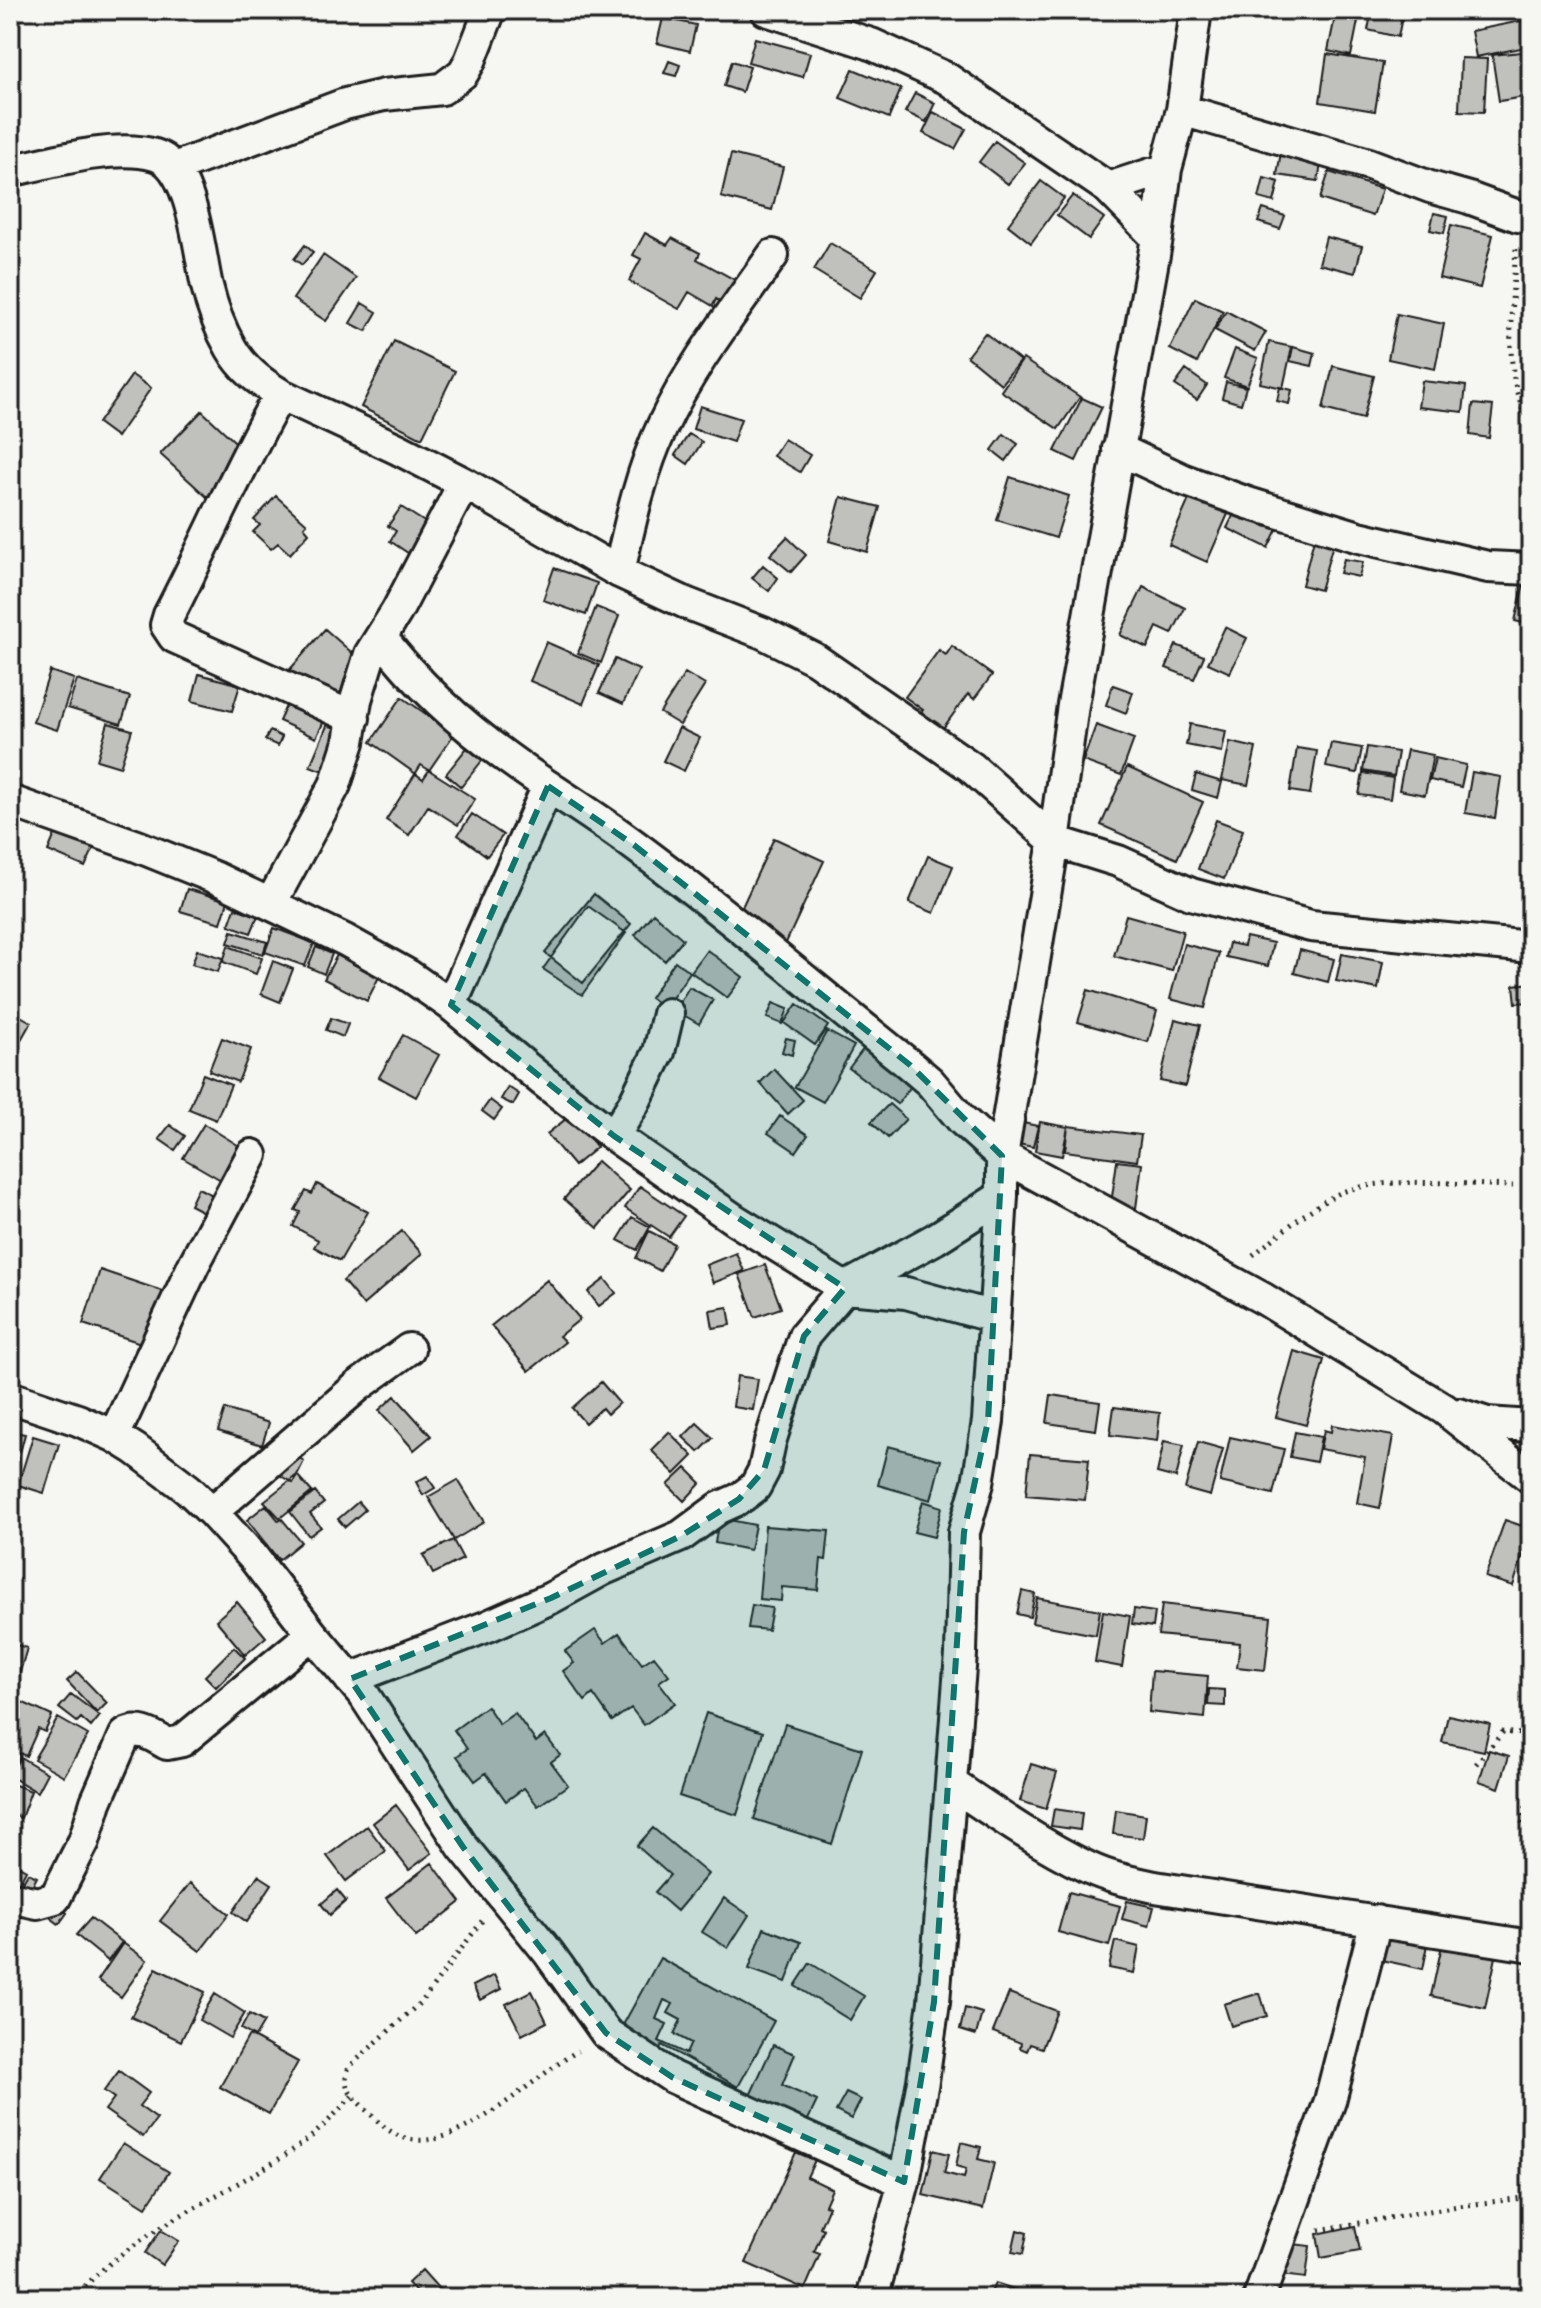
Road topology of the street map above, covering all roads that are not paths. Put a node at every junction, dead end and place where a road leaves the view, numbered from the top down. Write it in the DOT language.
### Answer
graph roads {
  1 [pos="490,10"];
  2 [pos="766,10"];
  3 [pos="1196,10"];
  4 [pos="1182,110"];
  5 [pos="174,168"];
  6 [pos="1166,169"];
  7 [pos="10,171"];
  8 [pos="1108,188"];
  9 [pos="1524,217"];
  10 [pos="1157,238"];
  11 [pos="773,255"];
  12 [pos="280,394"];
  13 [pos="1118,449"];
  14 [pos="464,483"];
  15 [pos="1531,569"];
  16 [pos="619,572"];
  17 [pos="381,637"];
  18 [pos="354,718"];
  19 [pos="548,786"];
  20 [pos="10,801"];
  21 [pos="1054,841"];
  22 [pos="271,903"];
  23 [pos="1531,947"];
  24 [pos="451,1005"];
  25 [pos="668,1014"];
  26 [pos="614,1136"];
  27 [pos="252,1155"];
  28 [pos="1002,1156"];
  29 [pos="1002,1196"];
  30 [pos="845,1288"];
  31 [pos="994,1317"];
  32 [pos="409,1349"];
  33 [pos="10,1397"];
  34 [pos="1444,1409"];
  35 [pos="1531,1426"];
  36 [pos="114,1436"];
  37 [pos="1531,1478"];
  38 [pos="212,1512"];
  39 [pos="312,1634"];
  40 [pos="350,1679"];
  41 [pos="952,1784"];
  42 [pos="13,1898"];
  43 [pos="1376,1921"];
  44 [pos="1531,1946"];
  45 [pos="904,2182"];
  46 [pos="872,2298"];
  47 [pos="1259,2298"];
  1 -- 5 [label="street"];
  2 -- 8 [label="street"];
  3 -- 4 [label="street"];
  4 -- 6 [label="street"];
  4 -- 9 [label="street"];
  5 -- 7 [label="street"];
  5 -- 12 [label="street"];
  6 -- 8 [label="street"];
  6 -- 10 [label="street"];
  8 -- 10 [label="street"];
  10 -- 13 [label="street"];
  11 -- 16 [label="street"];
  12 -- 14 [label="street"];
  12 -- 18 [label="street"];
  13 -- 15 [label="street"];
  13 -- 21 [label="street"];
  14 -- 16 [label="street"];
  14 -- 17 [label="street"];
  16 -- 21 [label="street"];
  17 -- 18 [label="street"];
  17 -- 19 [label="street"];
  18 -- 22 [label="street"];
  19 -- 24 [label="street"];
  19 -- 28 [label="street"];
  20 -- 22 [label="street"];
  21 -- 23 [label="street"];
  21 -- 28 [label="street"];
  22 -- 24 [label="street"];
  24 -- 26 [label="street"];
  25 -- 26 [label="street"];
  26 -- 30 [label="street"];
  27 -- 36 [label="street"];
  28 -- 29 [label="street"];
  28 -- 34 [label="street"];
  29 -- 30 [label="street"];
  29 -- 31 [label="street"];
  30 -- 31 [label="street"];
  30 -- 40 [label="street"];
  31 -- 41 [label="street"];
  32 -- 38 [label="street"];
  33 -- 36 [label="street"];
  34 -- 35 [label="street"];
  34 -- 37 [label="street"];
  36 -- 38 [label="street"];
  38 -- 39 [label="street"];
  39 -- 40 [label="street"];
  39 -- 42 [label="street"];
  40 -- 45 [label="street"];
  41 -- 43 [label="street"];
  41 -- 45 [label="street"];
  43 -- 44 [label="street"];
  43 -- 47 [label="street"];
  45 -- 46 [label="street"];
}
